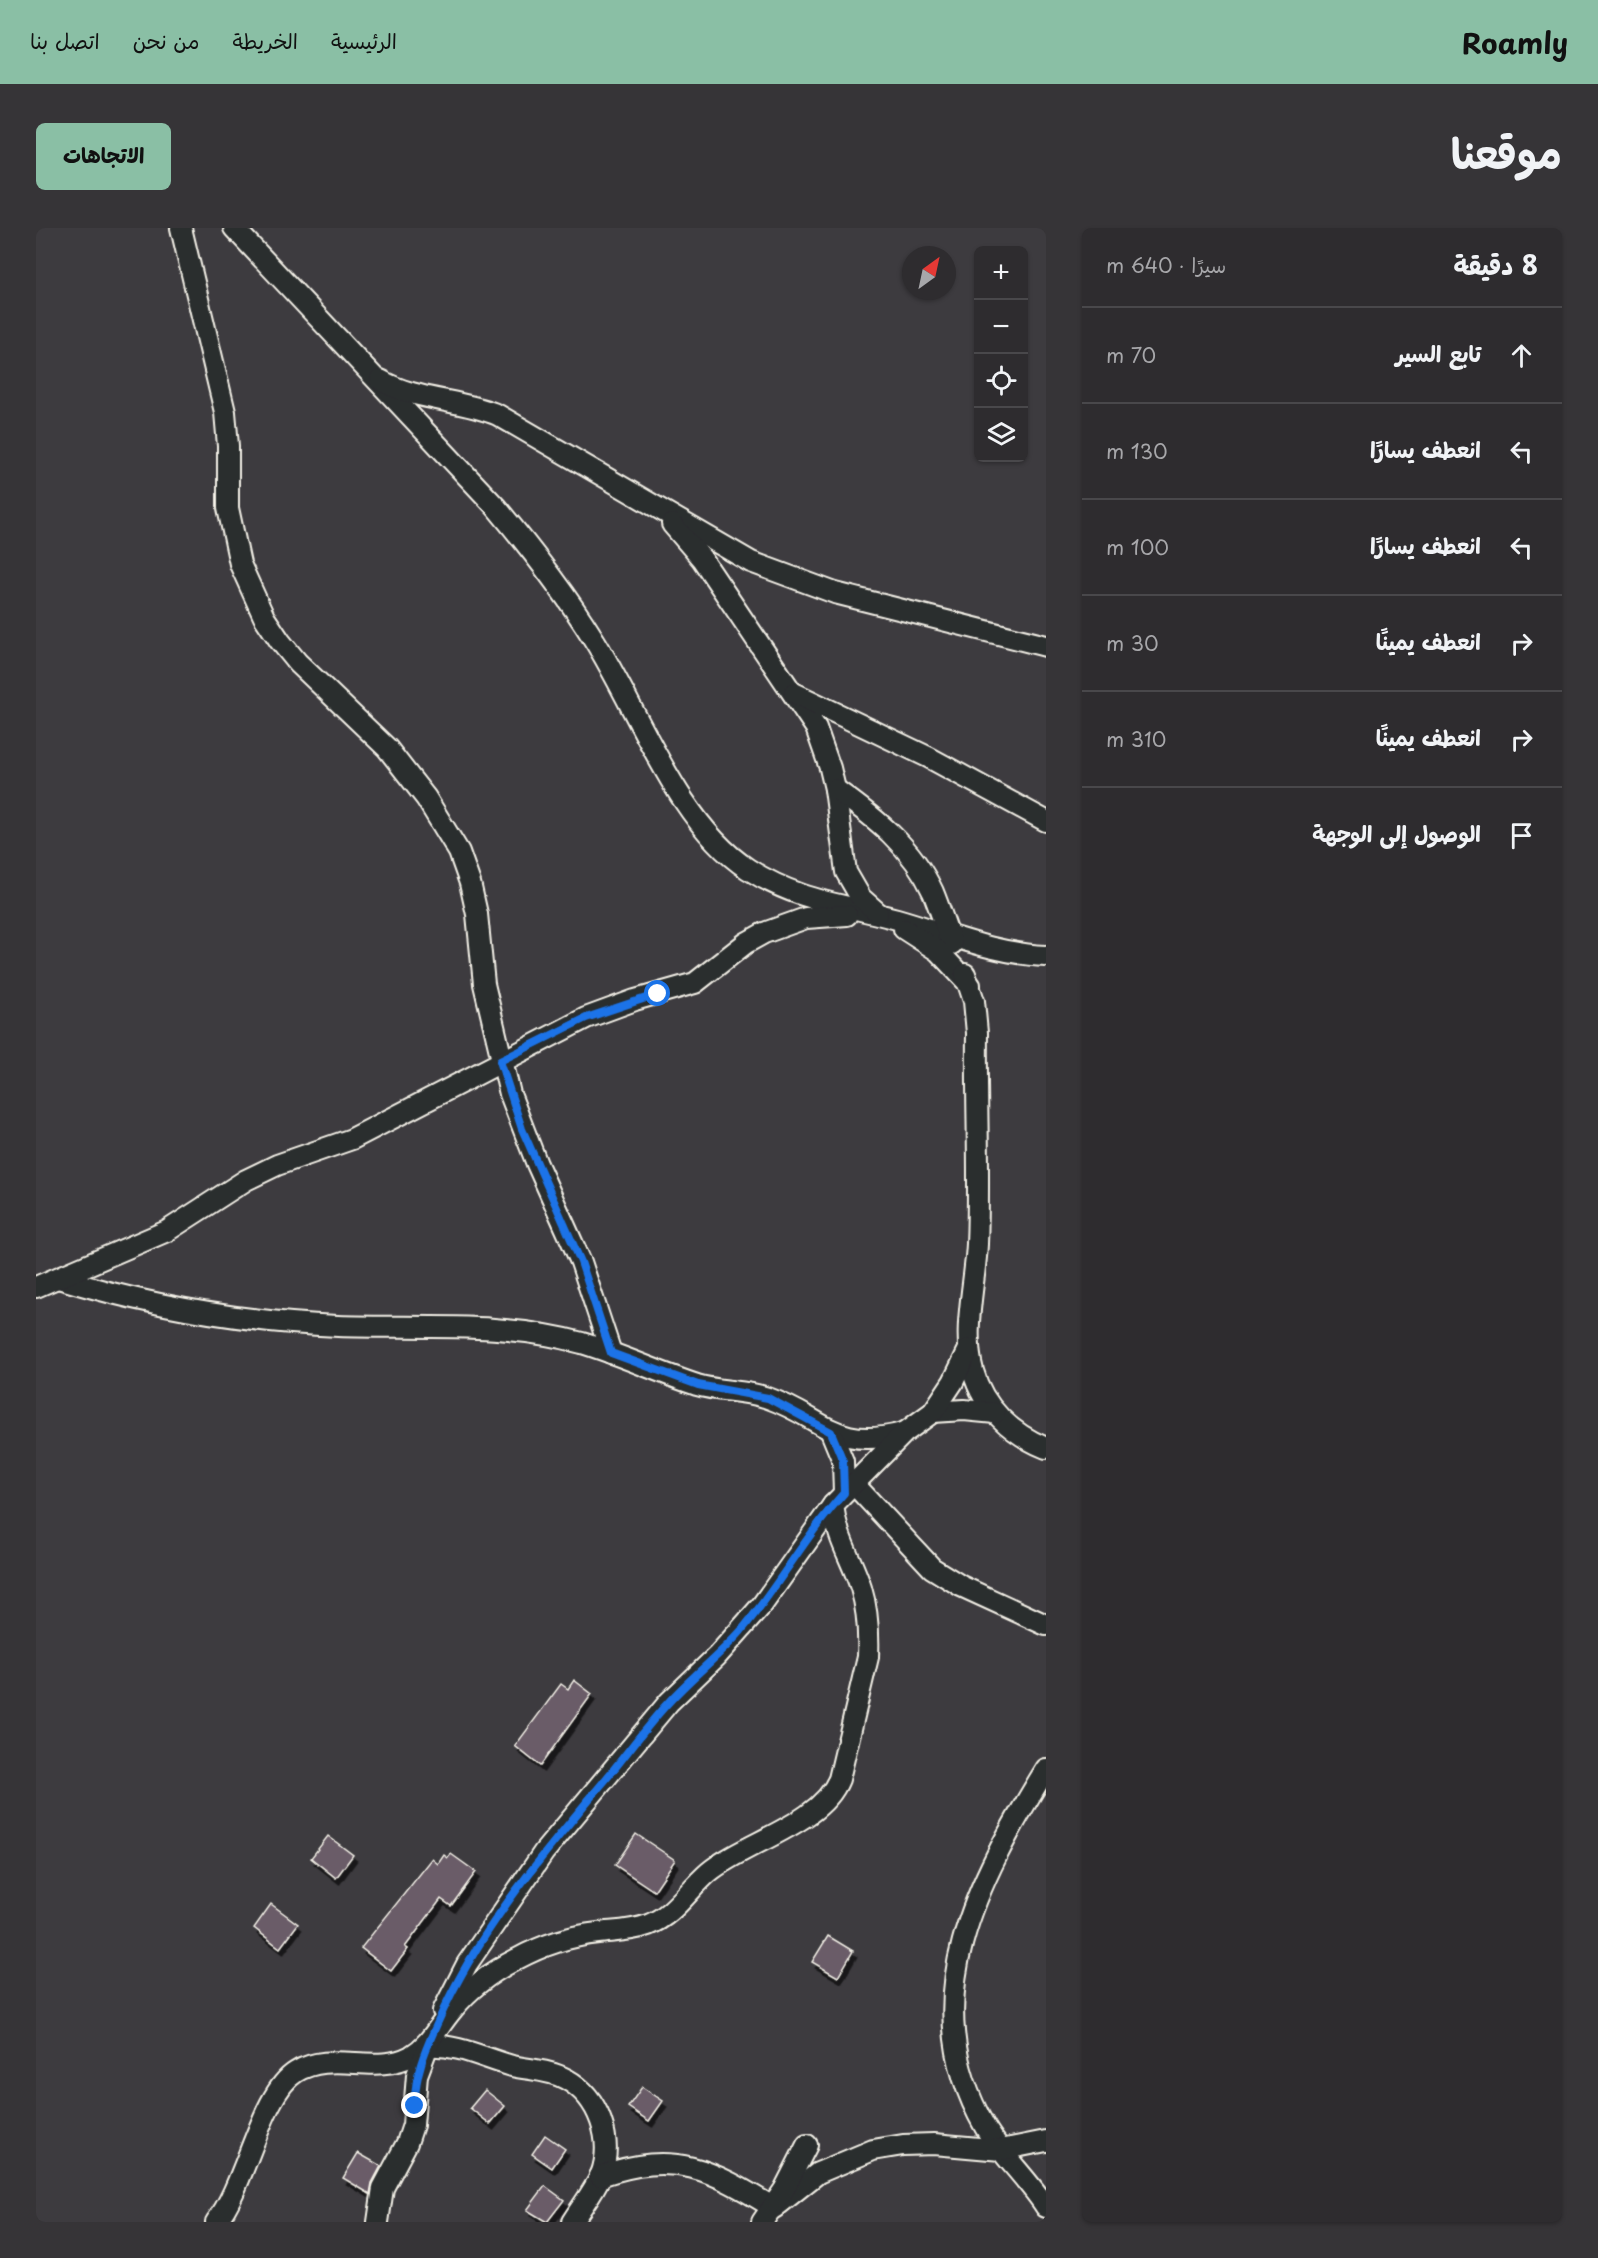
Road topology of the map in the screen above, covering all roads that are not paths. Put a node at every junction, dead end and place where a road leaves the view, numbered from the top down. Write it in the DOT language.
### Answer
graph roads {
  1 [pos="181,228"];
  2 [pos="234,228"];
  3 [pos="367,372"];
  4 [pos="654,504"];
  5 [pos="1046,646"];
  6 [pos="794,692"];
  7 [pos="835,789"];
  8 [pos="1046,821"];
  9 [pos="879,915"];
  10 [pos="898,926"];
  11 [pos="949,935"];
  12 [pos="1046,957"];
  13 [pos="970,985"];
  14 [pos="500,1061"];
  15 [pos="58,1278"];
  16 [pos="36,1287"];
  17 [pos="969,1349"];
  18 [pos="611,1353"];
  19 [pos="933,1412"];
  20 [pos="995,1413"];
  21 [pos="831,1432"];
  22 [pos="904,1432"];
  23 [pos="1046,1448"];
  24 [pos="844,1494"];
  25 [pos="1046,1625"];
  26 [pos="1046,1769"];
  27 [pos="429,2042"];
  28 [pos="1046,2141"];
  29 [pos="807,2145"];
  30 [pos="1001,2150"];
  31 [pos="600,2176"];
  32 [pos="1046,2207"];
  33 [pos="768,2215"];
  34 [pos="216,2222"];
  35 [pos="378,2222"];
  36 [pos="572,2222"];
  1 -- 14 [label="street"];
  2 -- 3 [label="street"];
  3 -- 4 [label="street"];
  3 -- 9 [label="street"];
  4 -- 5 [label="street"];
  4 -- 6 [label="street"];
  6 -- 7 [label="street"];
  6 -- 8 [label="street"];
  7 -- 9 [label="street"];
  7 -- 11 [label="street"];
  9 -- 10 [label="street"];
  9 -- 11 [label="street"];
  10 -- 13 [label="street"];
  10 -- 14 [label="street"];
  11 -- 12 [label="street"];
  11 -- 13 [label="street"];
  13 -- 17 [label="street"];
  14 -- 15 [label="street"];
  14 -- 18 [label="street"];
  15 -- 16 [label="street"];
  15 -- 18 [label="street"];
  17 -- 19 [label="street"];
  17 -- 20 [label="street"];
  18 -- 21 [label="street"];
  19 -- 20 [label="street"];
  19 -- 22 [label="street"];
  20 -- 23 [label="street"];
  21 -- 22 [label="street"];
  21 -- 24 [label="street"];
  22 -- 24 [label="street"];
  24 -- 25 [label="street"];
  24 -- 27 [label="street"];
  24 -- 27 [label="street"];
  26 -- 30 [label="street"];
  27 -- 31 [label="street"];
  27 -- 34 [label="street"];
  27 -- 35 [label="street"];
  28 -- 30 [label="street"];
  29 -- 33 [label="street"];
  30 -- 32 [label="street"];
  30 -- 33 [label="street"];
  31 -- 33 [label="street"];
  31 -- 36 [label="street"];
}
